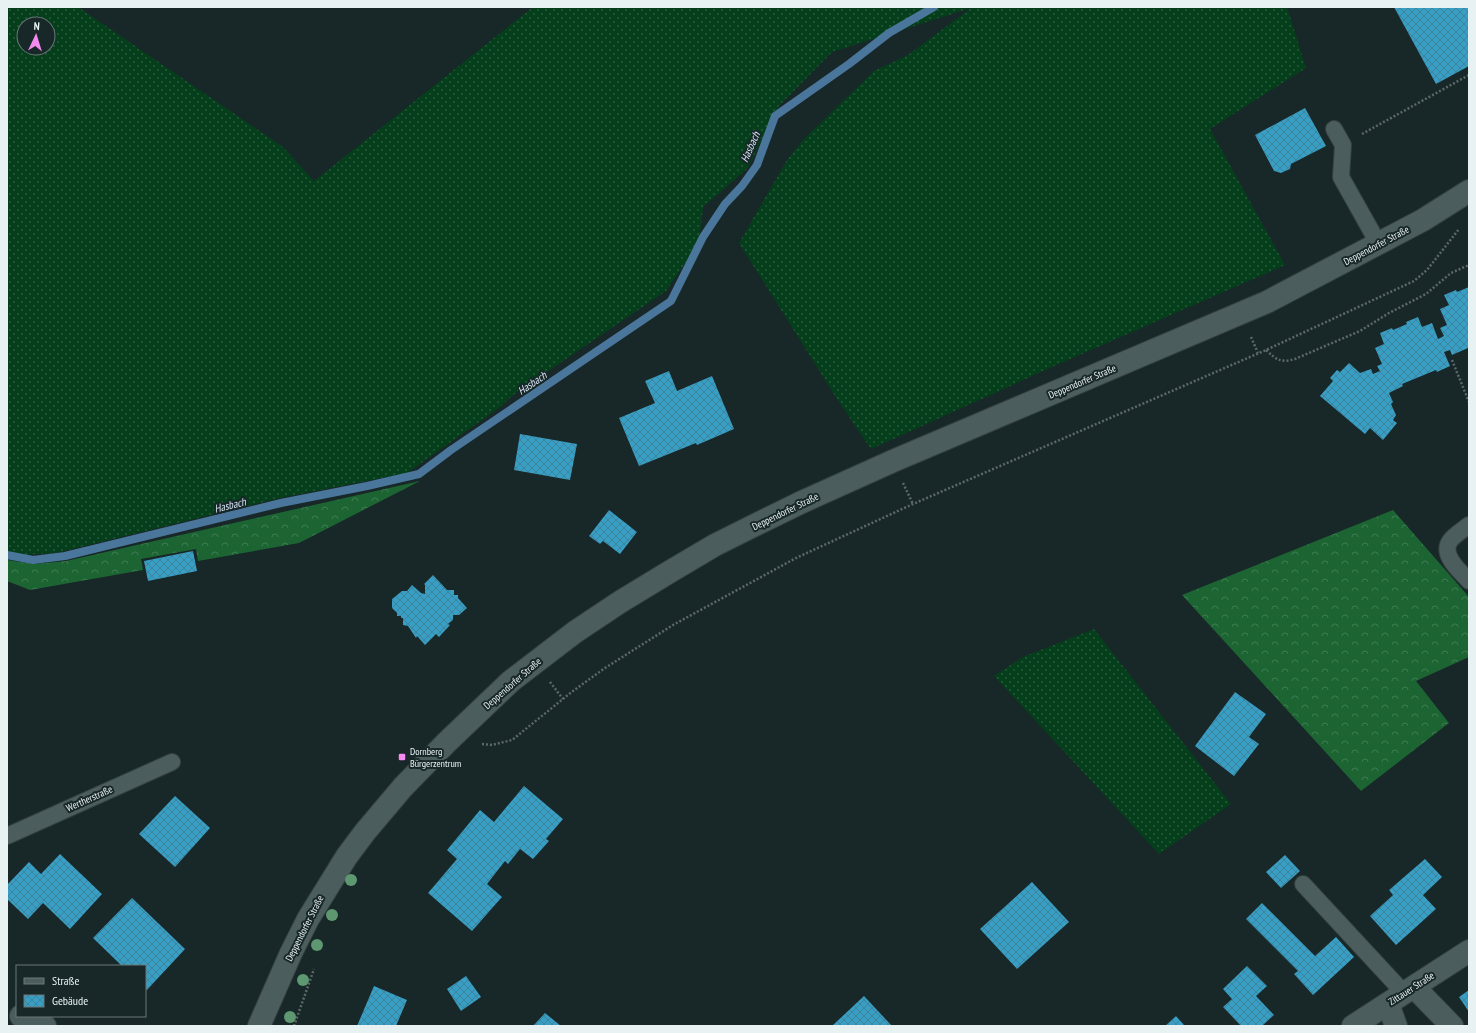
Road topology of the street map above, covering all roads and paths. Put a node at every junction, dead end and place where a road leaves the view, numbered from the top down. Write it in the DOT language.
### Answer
graph roads {
  1 [pos="1469,75"];
  2 [pos="1334,129"];
  3 [pos="1343,144"];
  4 [pos="1469,191"];
  5 [pos="1463,224"];
  6 [pos="1378,243"];
  7 [pos="1469,265"];
  8 [pos="1266,350"];
  9 [pos="1452,360"];
  10 [pos="1469,402"];
  11 [pos="1469,525"];
  12 [pos="1469,581"];
  13 [pos="447,742"];
  14 [pos="172,762"];
  15 [pos="7,836"];
  16 [pos="1304,884"];
  17 [pos="1469,951"];
  18 [pos="1402,994"];
  19 [pos="23,1017"];
  20 [pos="45,1026"];
  21 [pos="259,1026"];
  22 [pos="1353,1026"];
  23 [pos="1396,1026"];
  24 [pos="1452,1026"];
  1 -- 3 [label="path"];
  2 -- 3 [label="lane"];
  3 -- 6 [label="lane"];
  4 -- 6 [label="street, Deppendorfer Straße"];
  5 -- 8 [label="path"];
  6 -- 13 [label="street, Deppendorfer Straße"];
  7 -- 8 [label="path"];
  8 -- 13 [label="path"];
  9 -- 10 [label="path"];
  11 -- 12 [label="lane"];
  13 -- 21 [label="street, Deppendorfer Straße"];
  14 -- 15 [label="lane, Wertherstraße"];
  16 -- 18 [label="lane"];
  17 -- 18 [label="street, Zittauer Straße"];
  18 -- 22 [label="street, Zittauer Straße"];
  18 -- 23 [label="street"];
  18 -- 24 [label="street"];
  19 -- 20 [label="street"];
}
